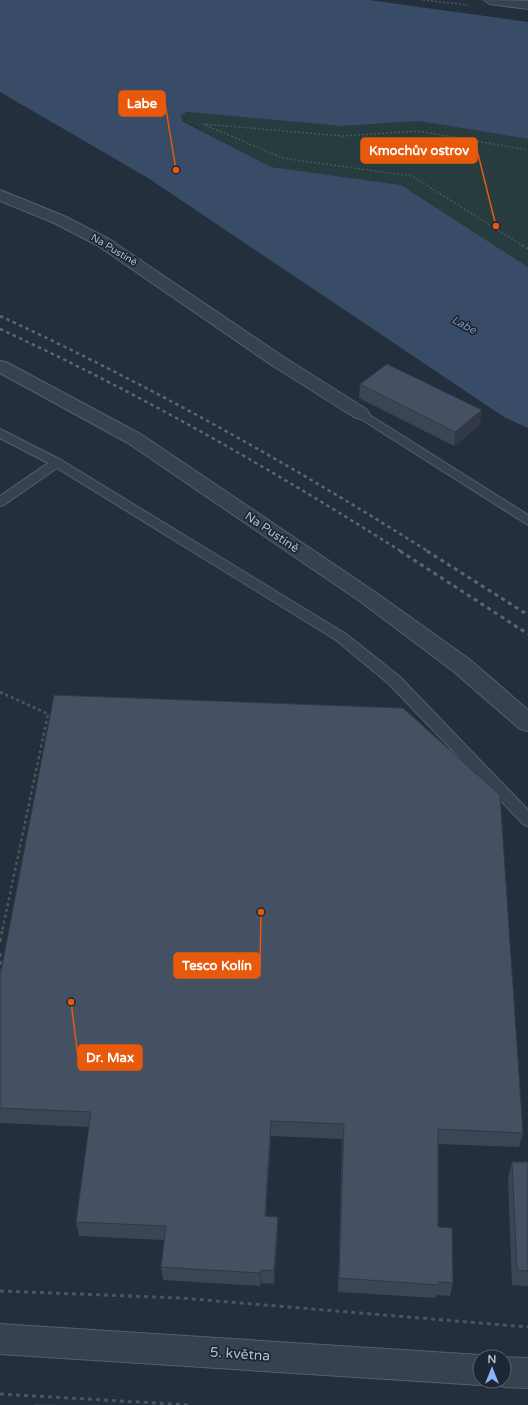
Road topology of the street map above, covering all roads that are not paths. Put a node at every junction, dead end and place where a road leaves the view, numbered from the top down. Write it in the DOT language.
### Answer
graph roads {
  1 [pos="490,0"];
  2 [pos="528,5"];
  3 [pos="0,195"];
  4 [pos="0,366"];
  5 [pos="360,413"];
  6 [pos="0,433"];
  7 [pos="57,463"];
  8 [pos="0,502"];
  9 [pos="528,521"];
  10 [pos="528,723"];
  11 [pos="528,820"];
  12 [pos="0,1339"];
  13 [pos="472,1369"];
  14 [pos="512,1372"];
  15 [pos="528,1373"];
  1 -- 2 [label="street"];
  3 -- 5 [label="street, Na Pustině"];
  4 -- 10 [label="street, Na Pustině"];
  5 -- 9 [label="lane"];
  6 -- 7 [label="lane"];
  7 -- 8 [label="lane"];
  7 -- 11 [label="lane"];
  12 -- 13 [label="street, 5. května"];
  14 -- 15 [label="street"];
}
